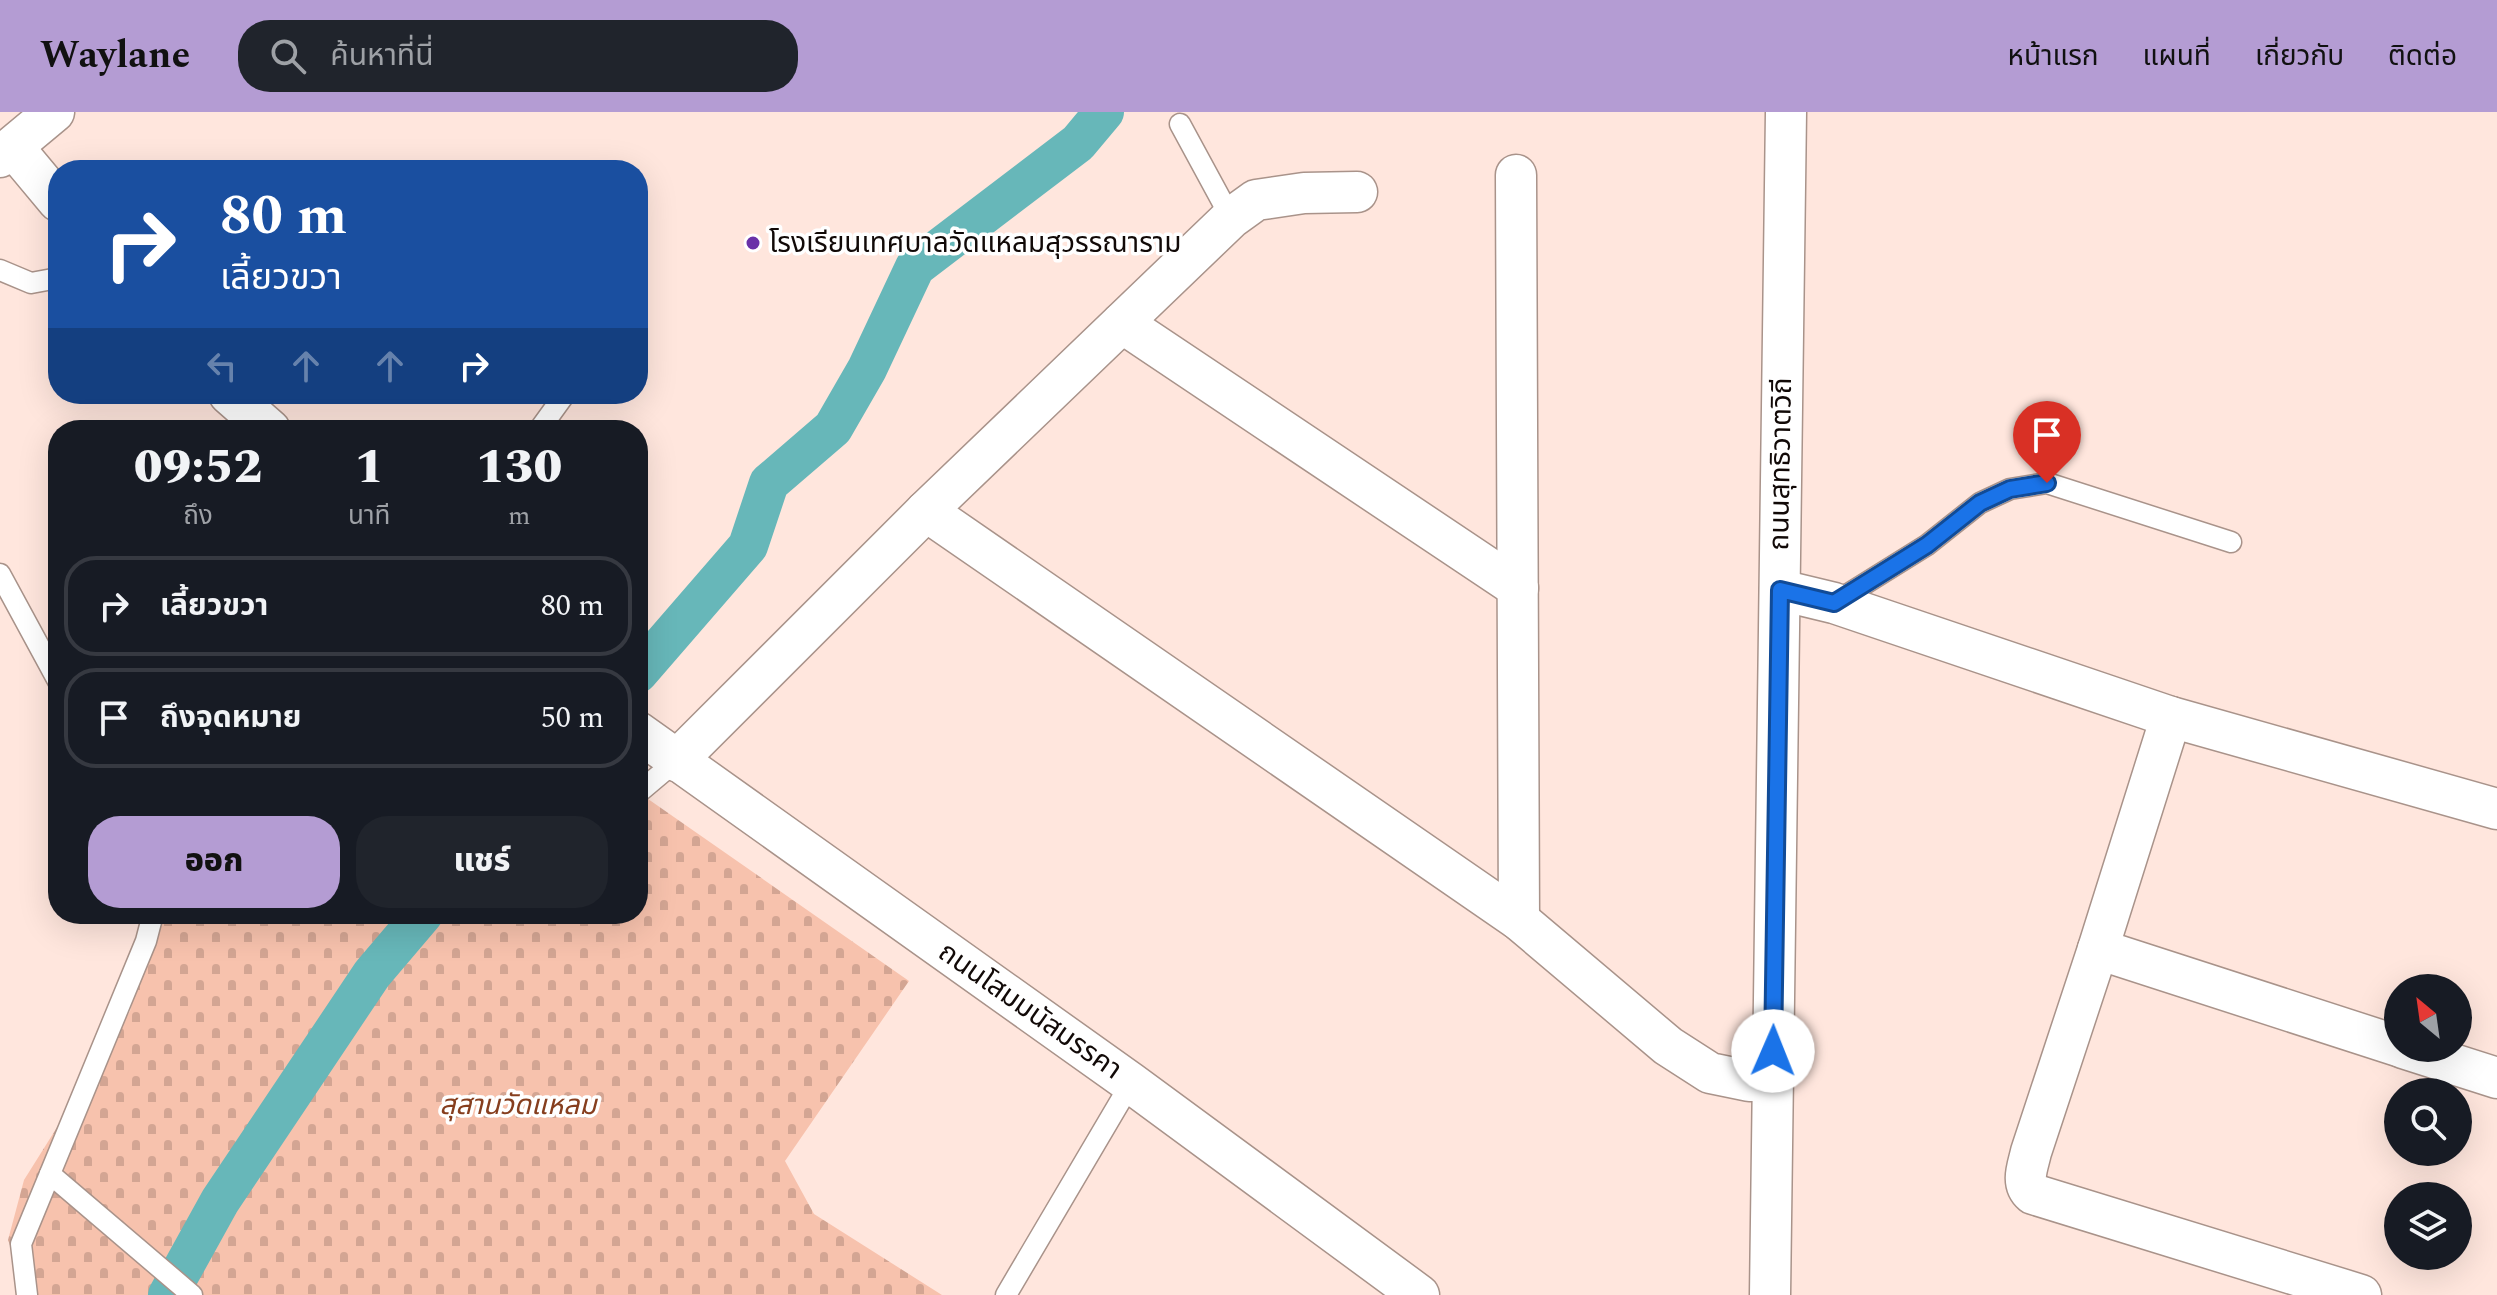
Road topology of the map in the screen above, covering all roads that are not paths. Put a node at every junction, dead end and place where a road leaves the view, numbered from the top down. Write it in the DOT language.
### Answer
graph roads {
  1 [pos="54,112"];
  2 [pos="1786,112"];
  3 [pos="1180,124"];
  4 [pos="4,146"];
  5 [pos="1516,175"];
  6 [pos="48,191"];
  7 [pos="1357,192"];
  8 [pos="1231,218"];
  9 [pos="0,270"];
  10 [pos="48,280"];
  11 [pos="1122,323"];
  12 [pos="240,404"];
  13 [pos="259,420"];
  14 [pos="926,511"];
  15 [pos="2231,542"];
  16 [pos="0,574"];
  17 [pos="1518,588"];
  18 [pos="1780,590"];
  19 [pos="1834,603"];
  20 [pos="48,663"];
  21 [pos="2171,717"];
  22 [pos="648,740"];
  23 [pos="676,761"];
  24 [pos="648,785"];
  25 [pos="2497,809"];
  26 [pos="1519,920"];
  27 [pos="150,924"];
  28 [pos="2098,949"];
  29 [pos="2384,1042"];
  30 [pos="2447,1062"];
  31 [pos="2497,1078"];
  32 [pos="1773,1081"];
  33 [pos="1131,1083"];
  34 [pos="50,1174"];
  35 [pos="187,1290"];
  36 [pos="27,1295"];
  37 [pos="1006,1295"];
  38 [pos="1419,1295"];
  39 [pos="1770,1295"];
  40 [pos="2361,1295"];
  1 -- 4 [label="street"];
  2 -- 18 [label="street, ถนนสุทธิวาตวิถี"];
  3 -- 8 [label="lane"];
  4 -- 6 [label="street"];
  5 -- 17 [label="street"];
  7 -- 8 [label="street"];
  8 -- 11 [label="street"];
  9 -- 10 [label="lane"];
  11 -- 14 [label="street"];
  11 -- 17 [label="street"];
  12 -- 13 [label="street"];
  14 -- 23 [label="street"];
  14 -- 26 [label="street"];
  15 -- 19 [label="lane"];
  16 -- 20 [label="lane"];
  17 -- 26 [label="street"];
  18 -- 19 [label="street"];
  18 -- 32 [label="street, ถนนสุทธิวาตวิถี"];
  19 -- 21 [label="street"];
  21 -- 25 [label="street"];
  21 -- 28 [label="street"];
  22 -- 23 [label="street, ถนนโสมมนัสมรรคา"];
  23 -- 24 [label="lane"];
  23 -- 33 [label="street, ถนนโสมมนัสมรรคา"];
  26 -- 32 [label="street"];
  27 -- 34 [label="lane"];
  28 -- 29 [label="street"];
  28 -- 40 [label="street"];
  30 -- 31 [label="street"];
  32 -- 39 [label="street, ถนนสุทธิวาตวิถี"];
  33 -- 37 [label="lane"];
  33 -- 38 [label="street, ถนนโสมมนัสมรรคา"];
  34 -- 35 [label="lane"];
  34 -- 36 [label="lane"];
}
